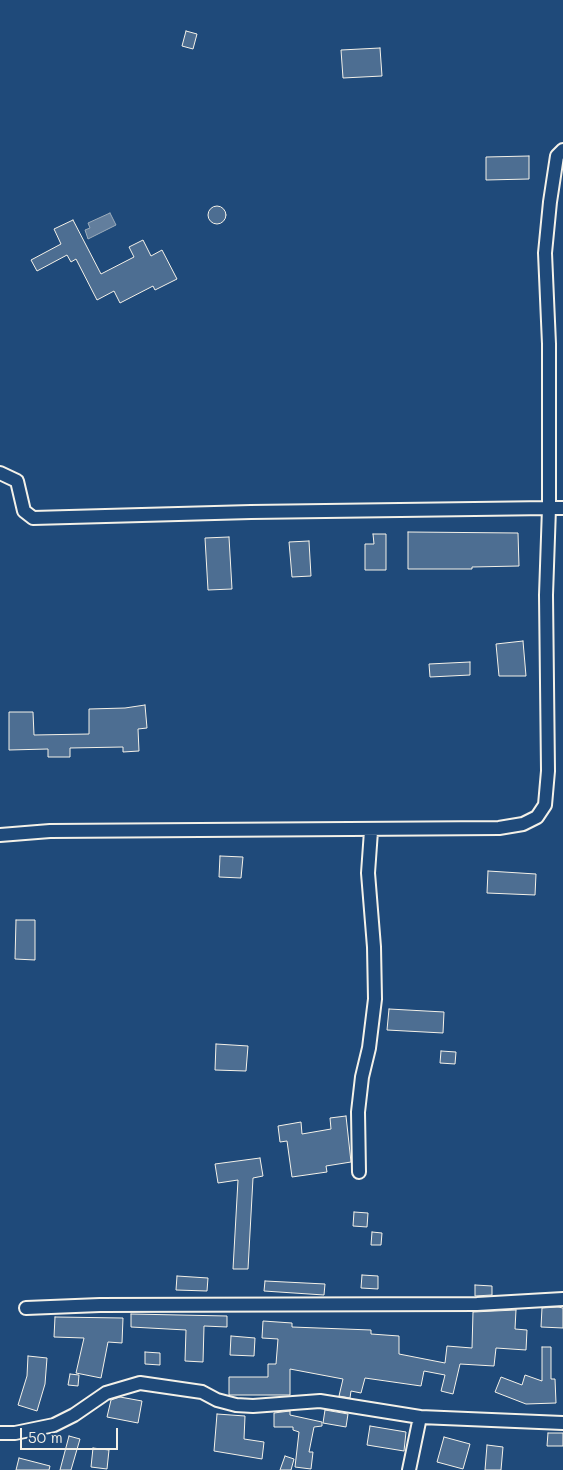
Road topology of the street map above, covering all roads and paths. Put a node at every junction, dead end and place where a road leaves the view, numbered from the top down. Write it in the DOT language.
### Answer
graph roads {
  1 [pos="563,150"];
  2 [pos="0,473"];
  3 [pos="549,508"];
  4 [pos="563,508"];
  5 [pos="371,831"];
  6 [pos="0,835"];
  7 [pos="359,1172"];
  8 [pos="563,1300"];
  9 [pos="26,1308"];
  10 [pos="420,1417"];
  11 [pos="563,1423"];
  12 [pos="0,1433"];
  13 [pos="409,1470"];
  1 -- 3 [label="street"];
  2 -- 3 [label="street"];
  3 -- 4 [label="street"];
  3 -- 5 [label="street"];
  5 -- 6 [label="street"];
  5 -- 7 [label="street"];
  8 -- 9 [label="street"];
  10 -- 11 [label="street"];
  10 -- 12 [label="street"];
  10 -- 13 [label="street"];
}
